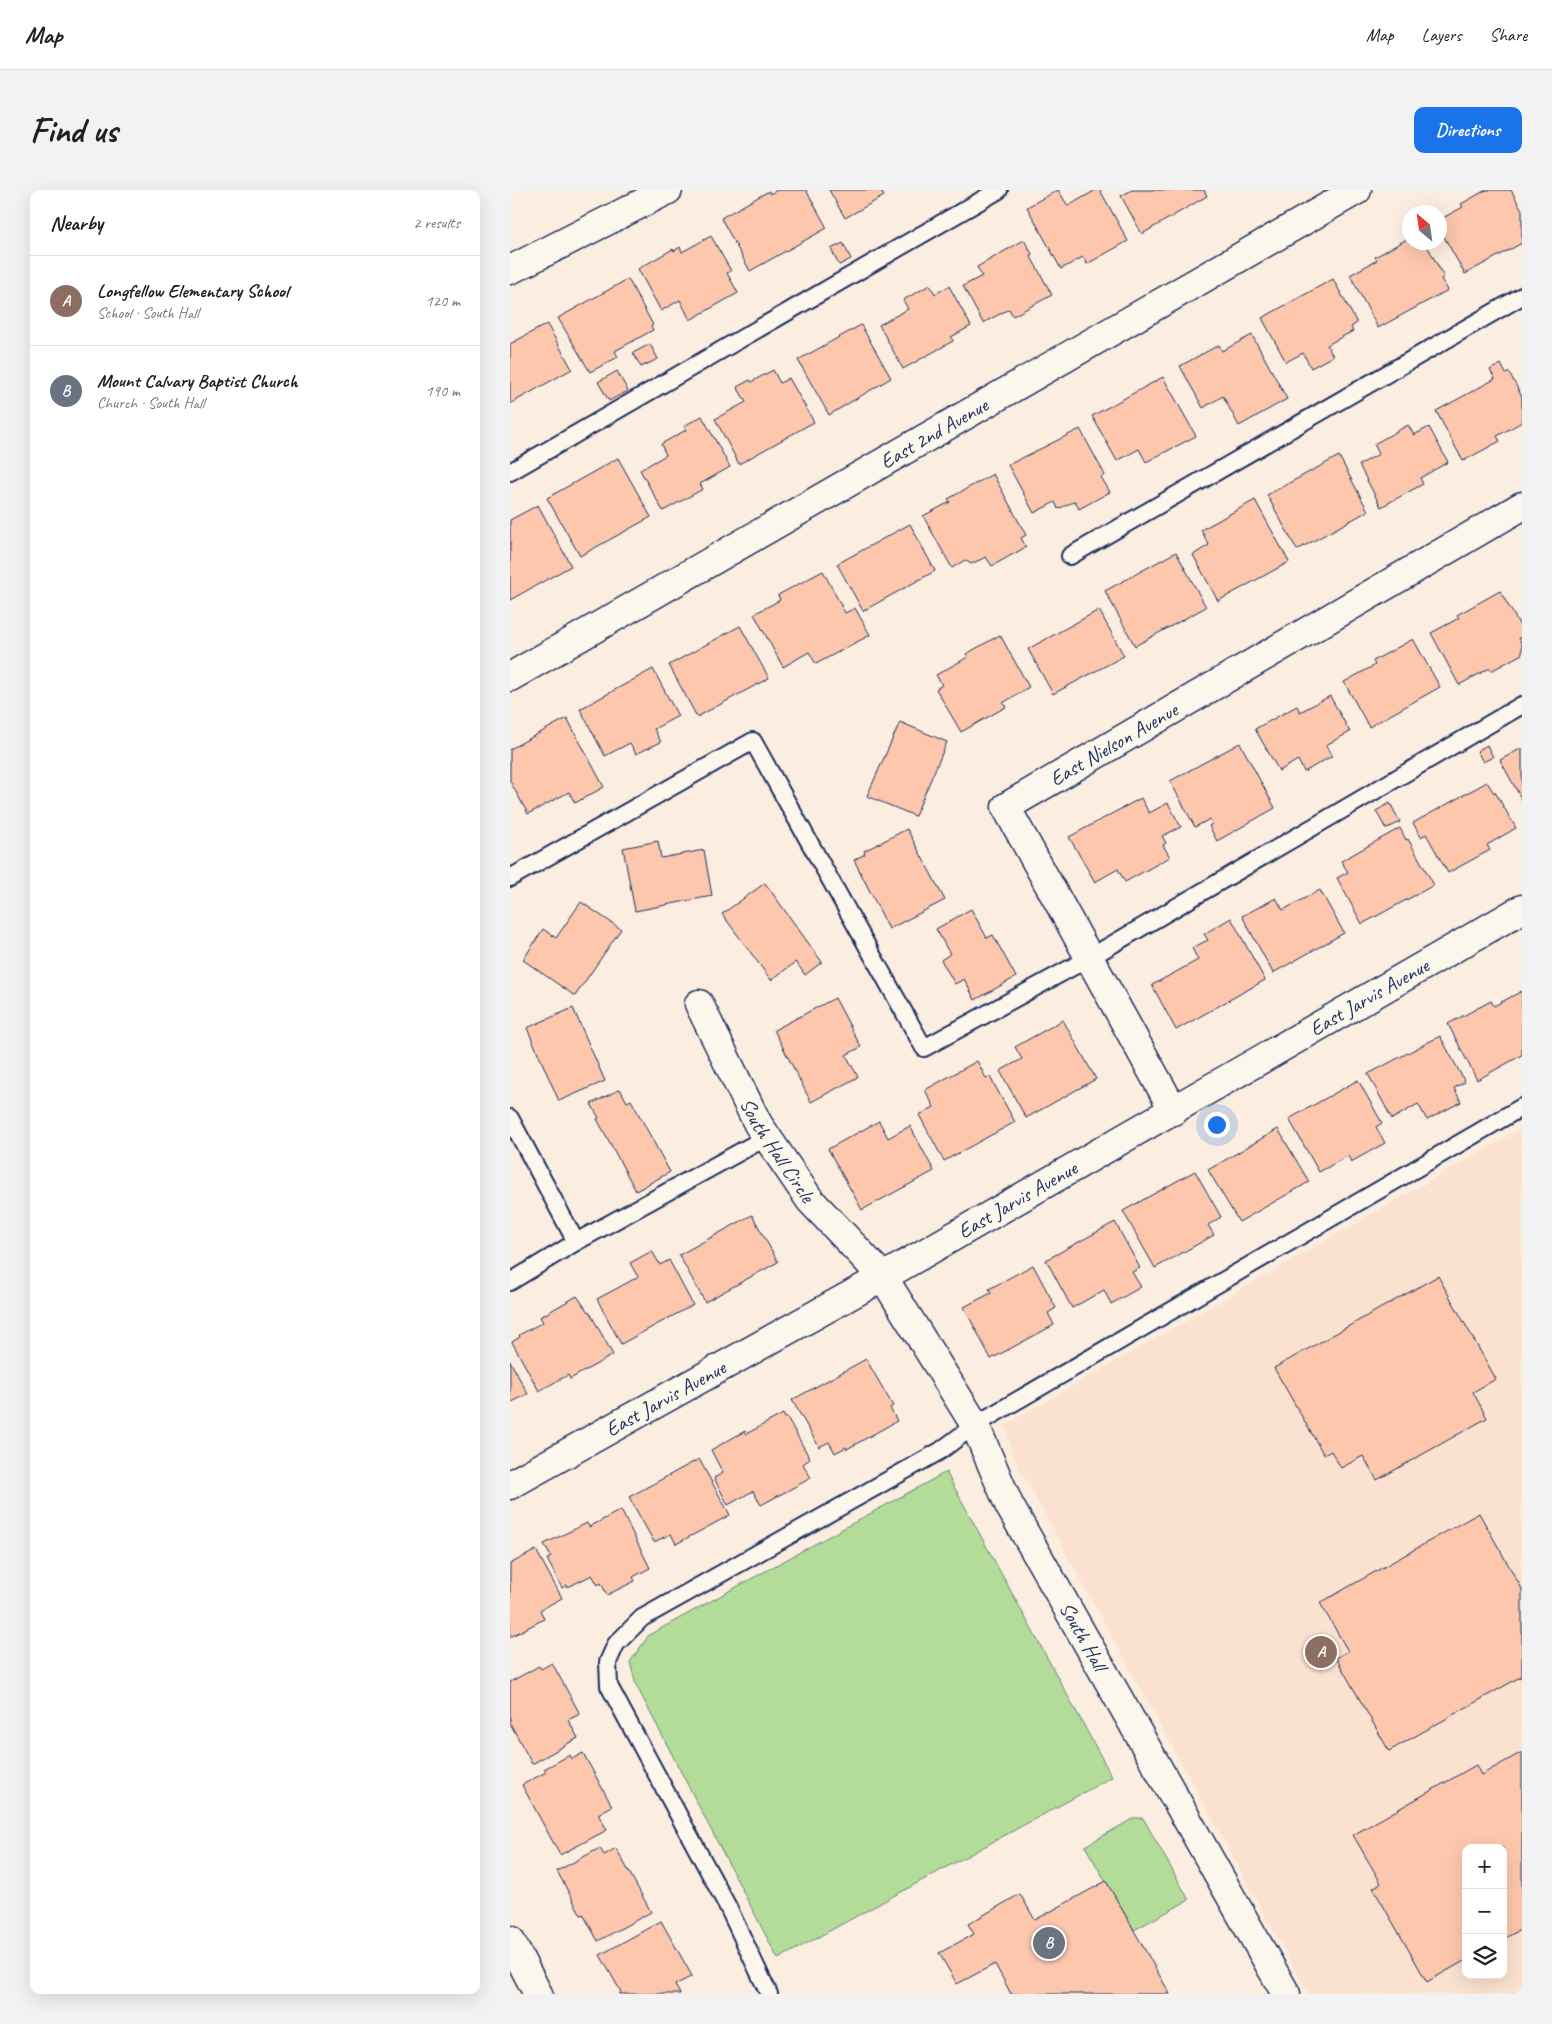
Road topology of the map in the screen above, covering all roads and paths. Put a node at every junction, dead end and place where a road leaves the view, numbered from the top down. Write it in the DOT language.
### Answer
graph roads {
  1 [pos="668,190"];
  2 [pos="999,190"];
  3 [pos="1357,190"];
  4 [pos="511,267"];
  5 [pos="1522,296"];
  6 [pos="510,472"];
  7 [pos="1522,506"];
  8 [pos="1070,556"];
  9 [pos="510,677"];
  10 [pos="1522,705"];
  11 [pos="510,878"];
  12 [pos="1522,909"];
  13 [pos="1089,958"];
  14 [pos="699,1004"];
  15 [pos="1522,1107"];
  16 [pos="1174,1111"];
  17 [pos="510,1118"];
  18 [pos="767,1137"];
  19 [pos="576,1242"];
  20 [pos="883,1277"];
  21 [pos="510,1282"];
  22 [pos="976,1425"];
  23 [pos="510,1485"];
  24 [pos="514,1958"];
  25 [pos="538,1994"];
  26 [pos="769,1994"];
  27 [pos="1286,1994"];
  1 -- 4 [label="street"];
  2 -- 6 [label="lane"];
  3 -- 9 [label="street, East 2nd Avenue"];
  5 -- 8 [label="lane"];
  7 -- 13 [label="street, East Nielson Avenue"];
  10 -- 13 [label="lane"];
  11 -- 13 [label="lane"];
  12 -- 16 [label="street, East Jarvis Avenue"];
  13 -- 16 [label="street, East Nielson Avenue"];
  14 -- 18 [label="street, South Hall Circle"];
  15 -- 22 [label="lane"];
  16 -- 20 [label="street, East Jarvis Avenue"];
  17 -- 19 [label="lane"];
  18 -- 19 [label="lane"];
  18 -- 20 [label="street, South Hall Circle"];
  19 -- 21 [label="lane"];
  20 -- 22 [label="street, South Hall"];
  20 -- 23 [label="street, East Jarvis Avenue"];
  22 -- 26 [label="lane"];
  22 -- 27 [label="street, South Hall"];
  24 -- 25 [label="street"];
}
